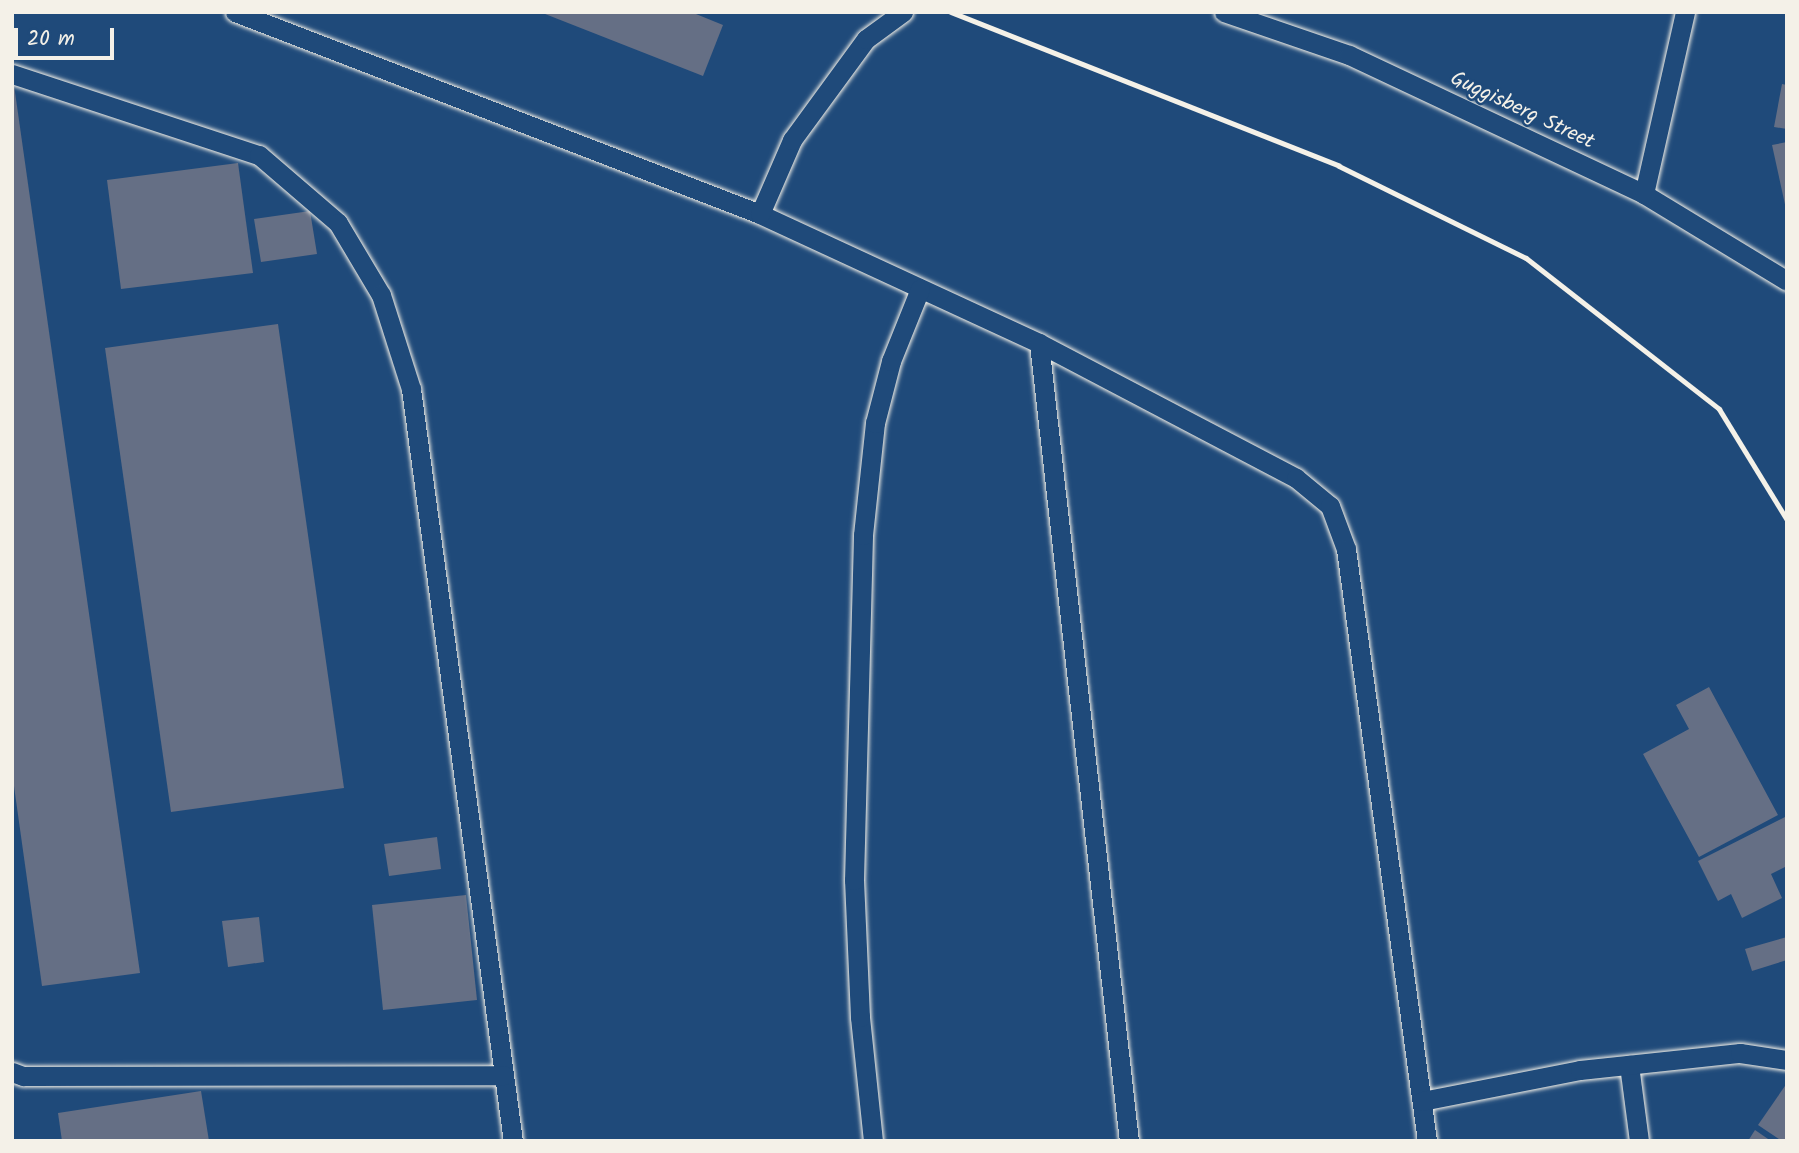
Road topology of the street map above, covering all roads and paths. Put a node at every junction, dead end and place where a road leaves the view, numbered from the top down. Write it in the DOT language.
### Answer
graph roads {
  1 [pos="235,12"];
  2 [pos="903,12"];
  3 [pos="1224,12"];
  4 [pos="1685,12"];
  5 [pos="12,74"];
  6 [pos="1644,194"];
  7 [pos="760,214"];
  8 [pos="1787,281"];
  9 [pos="920,289"];
  10 [pos="1039,343"];
  11 [pos="1787,1060"];
  12 [pos="1629,1065"];
  13 [pos="12,1072"];
  14 [pos="504,1075"];
  15 [pos="1422,1101"];
  16 [pos="513,1141"];
  17 [pos="873,1141"];
  18 [pos="1129,1141"];
  19 [pos="1427,1141"];
  20 [pos="1639,1141"];
  1 -- 7 [label="lane"];
  2 -- 7 [label="lane"];
  3 -- 6 [label="lane, Guggisberg Street"];
  4 -- 6 [label="lane"];
  5 -- 14 [label="lane"];
  6 -- 8 [label="lane, Guggisberg Street"];
  7 -- 9 [label="lane"];
  9 -- 10 [label="lane"];
  9 -- 17 [label="lane"];
  10 -- 15 [label="lane"];
  10 -- 18 [label="lane"];
  11 -- 12 [label="lane"];
  12 -- 15 [label="lane"];
  12 -- 20 [label="lane"];
  13 -- 14 [label="lane"];
  14 -- 16 [label="lane"];
  15 -- 19 [label="lane"];
}
